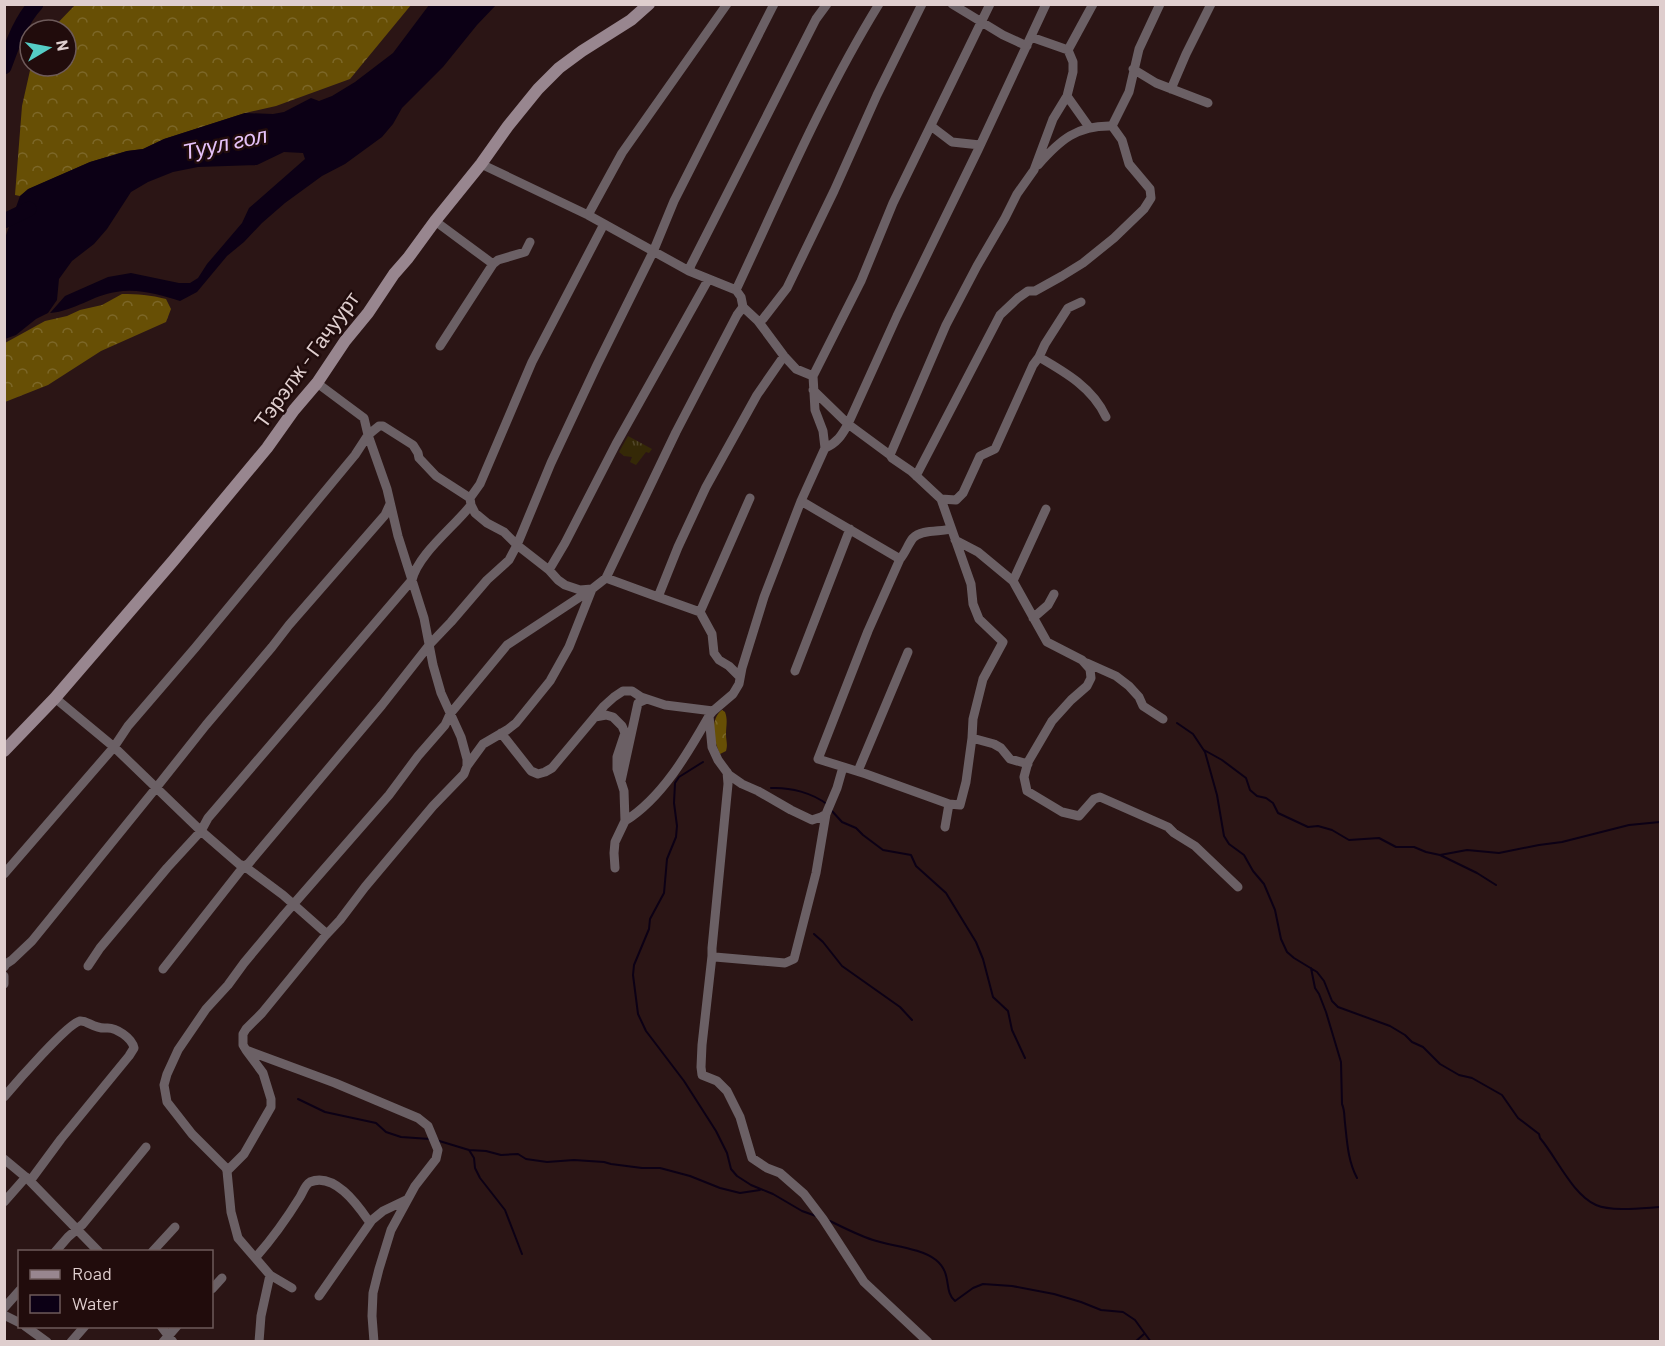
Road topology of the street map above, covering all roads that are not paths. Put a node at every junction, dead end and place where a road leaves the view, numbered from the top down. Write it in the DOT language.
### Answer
graph roads {
  1 [pos="649,4"];
  2 [pos="727,4"];
  3 [pos="774,4"];
  4 [pos="827,4"];
  5 [pos="879,4"];
  6 [pos="922,4"];
  7 [pos="952,4"];
  8 [pos="990,4"];
  9 [pos="1046,4"];
  10 [pos="1093,4"];
  11 [pos="1160,4"];
  12 [pos="1211,4"];
  13 [pos="981,23"];
  14 [pos="1029,42"];
  15 [pos="1068,50"];
  16 [pos="1133,69"];
  17 [pos="1171,89"];
  18 [pos="1067,96"];
  19 [pos="1208,103"];
  20 [pos="931,126"];
  21 [pos="1112,126"];
  22 [pos="1089,127"];
  23 [pos="980,145"];
  24 [pos="481,164"];
  25 [pos="1034,170"];
  26 [pos="588,215"];
  27 [pos="435,221"];
  28 [pos="604,224"];
  29 [pos="530,242"];
  30 [pos="653,252"];
  31 [pos="493,264"];
  32 [pos="689,271"];
  33 [pos="708,280"];
  34 [pos="736,290"];
  35 [pos="1080,302"];
  36 [pos="743,307"];
  37 [pos="758,321"];
  38 [pos="440,346"];
  39 [pos="784,356"];
  40 [pos="1040,357"];
  41 [pos="813,376"];
  42 [pos="317,382"];
  43 [pos="813,390"];
  44 [pos="1106,417"];
  45 [pos="848,424"];
  46 [pos="368,435"];
  47 [pos="825,448"];
  48 [pos="890,455"];
  49 [pos="916,476"];
  50 [pos="750,498"];
  51 [pos="941,499"];
  52 [pos="801,501"];
  53 [pos="470,502"];
  54 [pos="390,504"];
  55 [pos="1046,509"];
  56 [pos="850,529"];
  57 [pos="951,530"];
  58 [pos="955,540"];
  59 [pos="517,545"];
  60 [pos="900,559"];
  61 [pos="549,570"];
  62 [pos="606,578"];
  63 [pos="412,580"];
  64 [pos="1013,581"];
  65 [pos="592,589"];
  66 [pos="1054,594"];
  67 [pos="658,597"];
  68 [pos="700,612"];
  69 [pos="1033,618"];
  70 [pos="430,644"];
  71 [pos="908,652"];
  72 [pos="1082,660"];
  73 [pos="795,670"];
  74 [pos="740,677"];
  75 [pos="55,698"];
  76 [pos="647,699"];
  77 [pos="450,714"];
  78 [pos="711,714"];
  79 [pos="595,717"];
  80 [pos="1163,719"];
  81 [pos="501,733"];
  82 [pos="972,738"];
  83 [pos="114,747"];
  84 [pos="4,751"];
  85 [pos="1028,764"];
  86 [pos="467,766"];
  87 [pos="843,767"];
  88 [pos="858,771"];
  89 [pos="727,772"];
  90 [pos="621,781"];
  91 [pos="156,788"];
  92 [pos="949,804"];
  93 [pos="826,814"];
  94 [pos="625,821"];
  95 [pos="945,827"];
  96 [pos="201,831"];
  97 [pos="244,866"];
  98 [pos="615,868"];
  99 [pos="4,874"];
  100 [pos="1238,887"];
  101 [pos="293,905"];
  102 [pos="327,934"];
  103 [pos="712,956"];
  104 [pos="5,965"];
  105 [pos="88,966"];
  106 [pos="163,969"];
  107 [pos="4,976"];
  108 [pos="4,984"];
  109 [pos="246,1050"];
  110 [pos="4,1096"];
  111 [pos="147,1148"];
  112 [pos="4,1159"];
  113 [pos="227,1171"];
  114 [pos="28,1179"];
  115 [pos="406,1200"];
  116 [pos="4,1202"];
  117 [pos="372,1220"];
  118 [pos="174,1227"];
  119 [pos="77,1229"];
  120 [pos="56,1250"];
  121 [pos="98,1250"];
  122 [pos="153,1250"];
  123 [pos="256,1257"];
  124 [pos="270,1275"];
  125 [pos="222,1278"];
  126 [pos="213,1288"];
  127 [pos="292,1288"];
  128 [pos="18,1292"];
  129 [pos="319,1296"];
  130 [pos="4,1308"];
  131 [pos="4,1315"];
  132 [pos="18,1322"];
  133 [pos="28,1328"];
  134 [pos="83,1328"];
  135 [pos="47,1341"];
  136 [pos="71,1341"];
  137 [pos="260,1341"];
  138 [pos="374,1341"];
  139 [pos="928,1341"];
  1 -- 24 [label="main road, Тэрэлж - Гачуурт"];
  2 -- 26 [label="street"];
  3 -- 30 [label="street"];
  4 -- 32 [label="street"];
  5 -- 34 [label="street"];
  6 -- 37 [label="street"];
  7 -- 13 [label="street"];
  8 -- 13 [label="street"];
  9 -- 14 [label="street"];
  10 -- 15 [label="street"];
  11 -- 16 [label="street"];
  12 -- 17 [label="street"];
  13 -- 14 [label="street"];
  13 -- 20 [label="street"];
  14 -- 15 [label="street"];
  14 -- 23 [label="street"];
  15 -- 18 [label="street"];
  16 -- 17 [label="street"];
  16 -- 21 [label="street"];
  17 -- 19 [label="street"];
  18 -- 22 [label="street"];
  18 -- 25 [label="street"];
  20 -- 23 [label="street"];
  20 -- 41 [label="street"];
  21 -- 22 [label="street"];
  21 -- 49 [label="street"];
  22 -- 25 [label="street"];
  23 -- 45 [label="street"];
  24 -- 26 [label="street"];
  24 -- 27 [label="main road, Тэрэлж - Гачуурт"];
  25 -- 48 [label="street"];
  26 -- 28 [label="street"];
  27 -- 31 [label="street"];
  27 -- 42 [label="main road, Тэрэлж - Гачуурт"];
  28 -- 30 [label="street"];
  28 -- 53 [label="street"];
  29 -- 31 [label="street"];
  30 -- 32 [label="street"];
  30 -- 59 [label="street"];
  31 -- 38 [label="street"];
  32 -- 33 [label="street"];
  33 -- 34 [label="street"];
  33 -- 61 [label="street"];
  34 -- 36 [label="street"];
  35 -- 40 [label="street"];
  36 -- 37 [label="street"];
  36 -- 62 [label="street"];
  37 -- 39 [label="street"];
  39 -- 41 [label="street"];
  39 -- 67 [label="street"];
  40 -- 44 [label="street"];
  40 -- 51 [label="street"];
  41 -- 43 [label="street"];
  42 -- 46 [label="street"];
  42 -- 75 [label="main road, Тэрэлж - Гачуурт"];
  43 -- 45 [label="street"];
  43 -- 47 [label="street"];
  45 -- 47 [label="street"];
  45 -- 48 [label="street"];
  46 -- 53 [label="street"];
  46 -- 54 [label="street"];
  46 -- 83 [label="street"];
  47 -- 52 [label="street"];
  48 -- 49 [label="street"];
  49 -- 51 [label="street"];
  50 -- 68 [label="street"];
  51 -- 57 [label="street"];
  52 -- 56 [label="street"];
  52 -- 74 [label="street"];
  53 -- 59 [label="street"];
  53 -- 63 [label="street"];
  54 -- 63 [label="street"];
  54 -- 91 [label="street"];
  55 -- 64 [label="street"];
  56 -- 60 [label="street"];
  56 -- 73 [label="street"];
  57 -- 58 [label="street"];
  57 -- 60 [label="street"];
  58 -- 64 [label="street"];
  58 -- 82 [label="street"];
  59 -- 61 [label="street"];
  59 -- 70 [label="street"];
  60 -- 87 [label="street"];
  61 -- 65 [label="street"];
  62 -- 65 [label="street"];
  62 -- 67 [label="street"];
  63 -- 70 [label="street"];
  63 -- 96 [label="street"];
  64 -- 69 [label="street"];
  65 -- 77 [label="street"];
  65 -- 81 [label="street"];
  66 -- 69 [label="street"];
  67 -- 68 [label="street"];
  68 -- 74 [label="street"];
  69 -- 72 [label="street"];
  70 -- 77 [label="street"];
  70 -- 97 [label="street"];
  71 -- 88 [label="street"];
  72 -- 80 [label="street"];
  72 -- 85 [label="street"];
  74 -- 78 [label="street"];
  75 -- 83 [label="street"];
  75 -- 84 [label="main road, Тэрэлж - Гачуурт"];
  76 -- 78 [label="street"];
  76 -- 79 [label="street"];
  76 -- 90 [label="street"];
  77 -- 86 [label="street"];
  77 -- 101 [label="street"];
  78 -- 89 [label="street"];
  78 -- 94 [label="street"];
  79 -- 81 [label="street"];
  79 -- 90 [label="street"];
  81 -- 86 [label="street"];
  82 -- 85 [label="street"];
  82 -- 92 [label="street"];
  83 -- 91 [label="street"];
  83 -- 99 [label="street"];
  85 -- 100 [label="street"];
  86 -- 102 [label="street"];
  87 -- 88 [label="street"];
  87 -- 93 [label="street"];
  88 -- 92 [label="street"];
  89 -- 93 [label="street"];
  89 -- 103 [label="street"];
  90 -- 94 [label="street"];
  91 -- 96 [label="street"];
  91 -- 104 [label="street"];
  92 -- 95 [label="street"];
  93 -- 103 [label="street"];
  94 -- 98 [label="street"];
  96 -- 97 [label="street"];
  96 -- 105 [label="street"];
  97 -- 101 [label="street"];
  97 -- 106 [label="street"];
  101 -- 102 [label="street"];
  101 -- 113 [label="street"];
  102 -- 109 [label="street"];
  103 -- 139 [label="street"];
  107 -- 108 [label="street"];
  109 -- 113 [label="street"];
  109 -- 115 [label="street"];
  110 -- 114 [label="street"];
  111 -- 119 [label="street"];
  112 -- 114 [label="street"];
  113 -- 123 [label="street"];
  114 -- 116 [label="street"];
  114 -- 119 [label="street"];
  115 -- 117 [label="street"];
  115 -- 138 [label="street"];
  117 -- 123 [label="street"];
  117 -- 129 [label="street"];
  118 -- 122 [label="street"];
  119 -- 120 [label="street"];
  119 -- 121 [label="street"];
  123 -- 124 [label="street"];
  124 -- 127 [label="street"];
  124 -- 137 [label="street"];
  125 -- 126 [label="street"];
  128 -- 130 [label="street"];
  131 -- 132 [label="street"];
  133 -- 135 [label="street"];
  134 -- 136 [label="street"];
}
